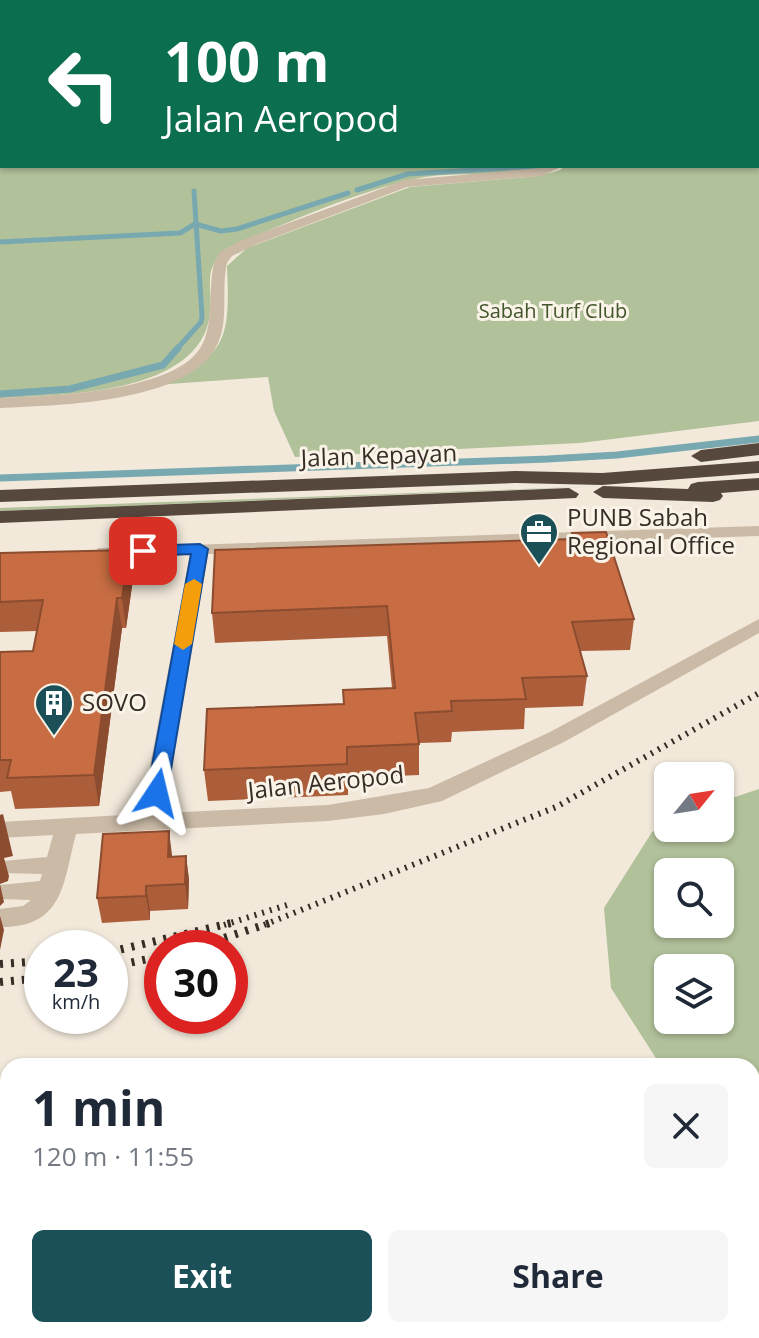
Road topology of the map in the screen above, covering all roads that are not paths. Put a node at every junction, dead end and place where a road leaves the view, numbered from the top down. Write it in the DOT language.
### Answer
graph roads {
  1 [pos="550,168"];
  2 [pos="0,403"];
  3 [pos="759,449"];
  4 [pos="759,467"];
  5 [pos="516,477"];
  6 [pos="759,484"];
  7 [pos="603,492"];
  8 [pos="0,496"];
  9 [pos="759,497"];
  10 [pos="0,517"];
  11 [pos="759,529"];
  12 [pos="200,549"];
  13 [pos="92,553"];
  14 [pos="759,625"];
  15 [pos="151,824"];
  16 [pos="66,828"];
  17 [pos="0,830"];
  18 [pos="58,865"];
  19 [pos="11,867"];
  20 [pos="50,890"];
  21 [pos="6,892"];
  22 [pos="2,918"];
  1 -- 2 [label="street"];
  3 -- 5 [label="highway"];
  4 -- 5 [label="highway, Jalan Kepayan"];
  5 -- 8 [label="highway, Jalan Kepayan"];
  6 -- 7 [label="highway, Jalan Kepayan"];
  7 -- 9 [label="highway"];
  7 -- 10 [label="highway, Jalan Kepayan"];
  11 -- 12 [label="street"];
  12 -- 13 [label="street"];
  12 -- 15 [label="street"];
  14 -- 15 [label="street, Jalan Aeropod"];
  15 -- 16 [label="street, Jalan Aeropod"];
  16 -- 17 [label="street, Jalan Aeropod"];
  16 -- 18 [label="street"];
  18 -- 19 [label="street"];
  18 -- 20 [label="street"];
  20 -- 21 [label="street"];
  20 -- 22 [label="street"];
}
